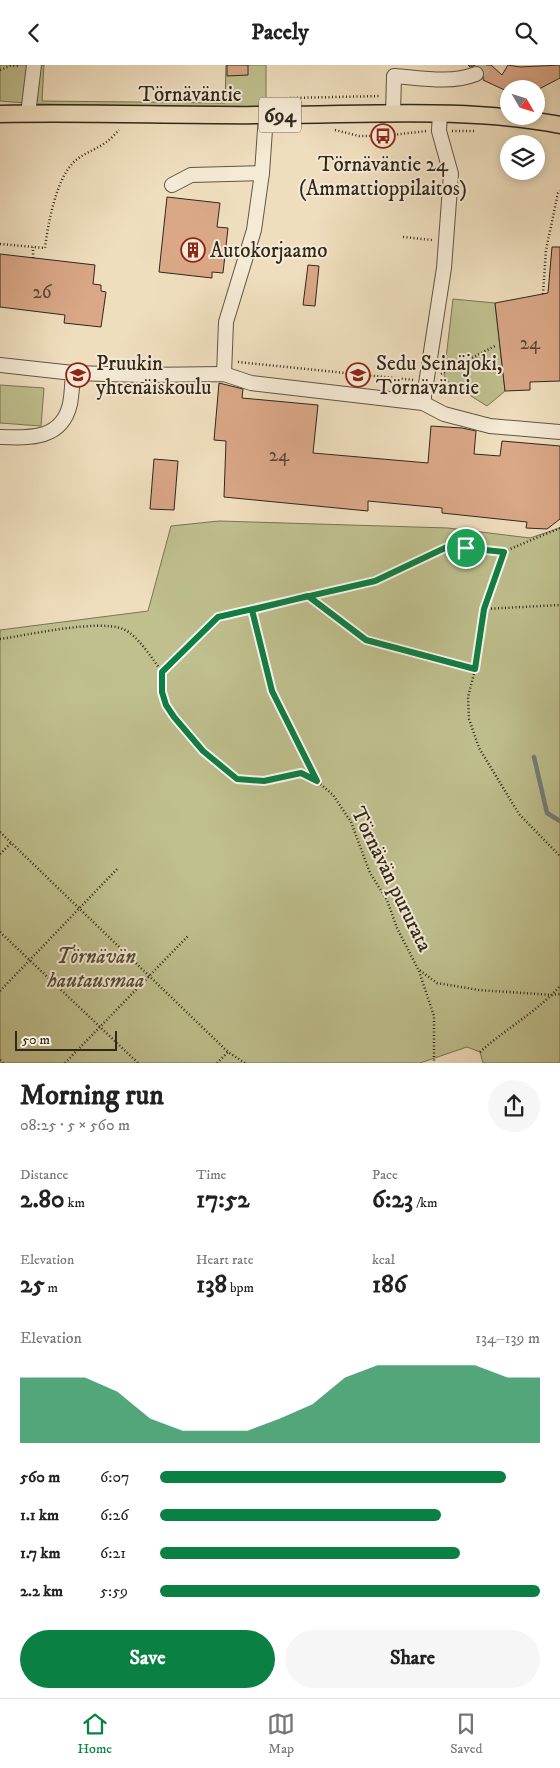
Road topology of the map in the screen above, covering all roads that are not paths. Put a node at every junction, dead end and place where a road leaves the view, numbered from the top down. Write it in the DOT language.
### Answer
graph roads {
  1 [pos="33,65"];
  2 [pos="476,74"];
  3 [pos="0,113"];
  4 [pos="440,113"];
  5 [pos="28,114"];
  6 [pos="393,114"];
  7 [pos="266,115"];
  8 [pos="560,125"];
  9 [pos="262,173"];
  10 [pos="172,185"];
  11 [pos="0,365"];
  12 [pos="224,367"];
  13 [pos="73,373"];
  14 [pos="423,403"];
  15 [pos="560,431"];
  16 [pos="0,437"];
  1 -- 5 [label="lane"];
  2 -- 6 [label="lane"];
  3 -- 5 [label="main road, Törnäväntie / 694"];
  4 -- 6 [label="main road, Törnäväntie / 694"];
  4 -- 8 [label="main road, Törnäväntie / 694"];
  4 -- 14 [label="lane"];
  5 -- 7 [label="main road, Törnäväntie / 694"];
  6 -- 7 [label="main road, Törnäväntie / 694"];
  7 -- 9 [label="lane"];
  9 -- 10 [label="lane"];
  9 -- 12 [label="lane"];
  11 -- 13 [label="lane"];
  12 -- 13 [label="lane"];
  12 -- 14 [label="lane"];
  13 -- 16 [label="lane"];
  14 -- 15 [label="lane"];
}
